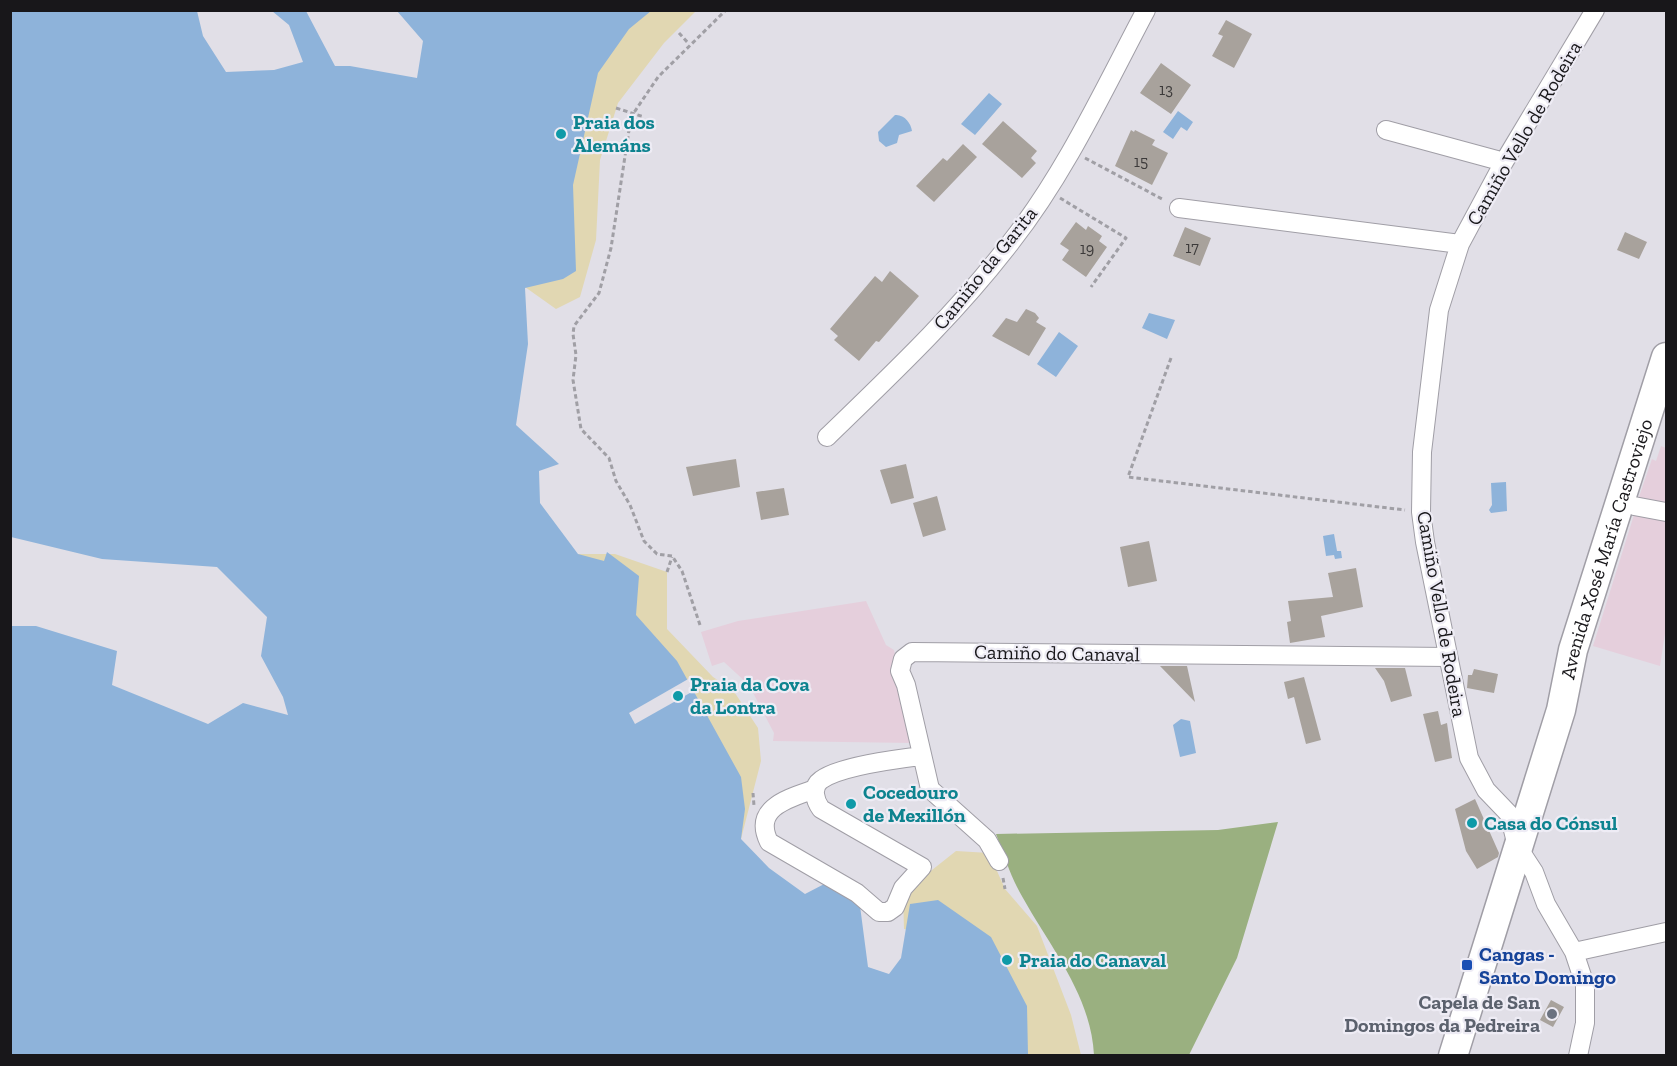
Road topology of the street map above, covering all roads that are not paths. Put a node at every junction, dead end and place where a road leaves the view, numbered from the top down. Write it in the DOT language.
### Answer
graph roads {
  1 [pos="1146,10"];
  2 [pos="1594,10"];
  3 [pos="1386,130"];
  4 [pos="1504,162"];
  5 [pos="1179,208"];
  6 [pos="1460,244"];
  7 [pos="1666,357"];
  8 [pos="1662,395"];
  9 [pos="827,437"];
  10 [pos="1633,490"];
  11 [pos="1666,512"];
  12 [pos="1448,657"];
  13 [pos="1561,710"];
  14 [pos="921,756"];
  15 [pos="815,789"];
  16 [pos="1517,846"];
  17 [pos="999,861"];
  18 [pos="1666,932"];
  19 [pos="1574,952"];
  20 [pos="1453,1056"];
  21 [pos="1578,1056"];
  1 -- 9 [label="street, Camiño da Garita"];
  2 -- 4 [label="street, Camiño Vello de Rodeira"];
  3 -- 4 [label="street"];
  4 -- 6 [label="street, Camiño Vello de Rodeira"];
  5 -- 6 [label="street"];
  6 -- 12 [label="street, Camiño Vello de Rodeira"];
  7 -- 8 [label="main road, Avenida Xosé María Castroviejo"];
  8 -- 10 [label="main road, Avenida Xosé María Castroviejo"];
  10 -- 11 [label="street"];
  10 -- 13 [label="main road, Avenida Xosé María Castroviejo"];
  10 -- 13 [label="main road, Avenida Xosé María Castroviejo"];
  12 -- 14 [label="street, Camiño do Canaval"];
  12 -- 16 [label="street, Camiño Vello de Rodeira"];
  13 -- 16 [label="main road, Avenida Xosé María Castroviejo"];
  14 -- 15 [label="street"];
  14 -- 17 [label="street, Camiño do Canaval"];
  15 -- 15 [label="street"];
  16 -- 19 [label="street, Camiño Vello de Rodeira"];
  16 -- 20 [label="main road, Avenida Xosé María Castroviejo"];
  18 -- 19 [label="street"];
  19 -- 21 [label="street, Camiño Vello de Rodeira"];
}
